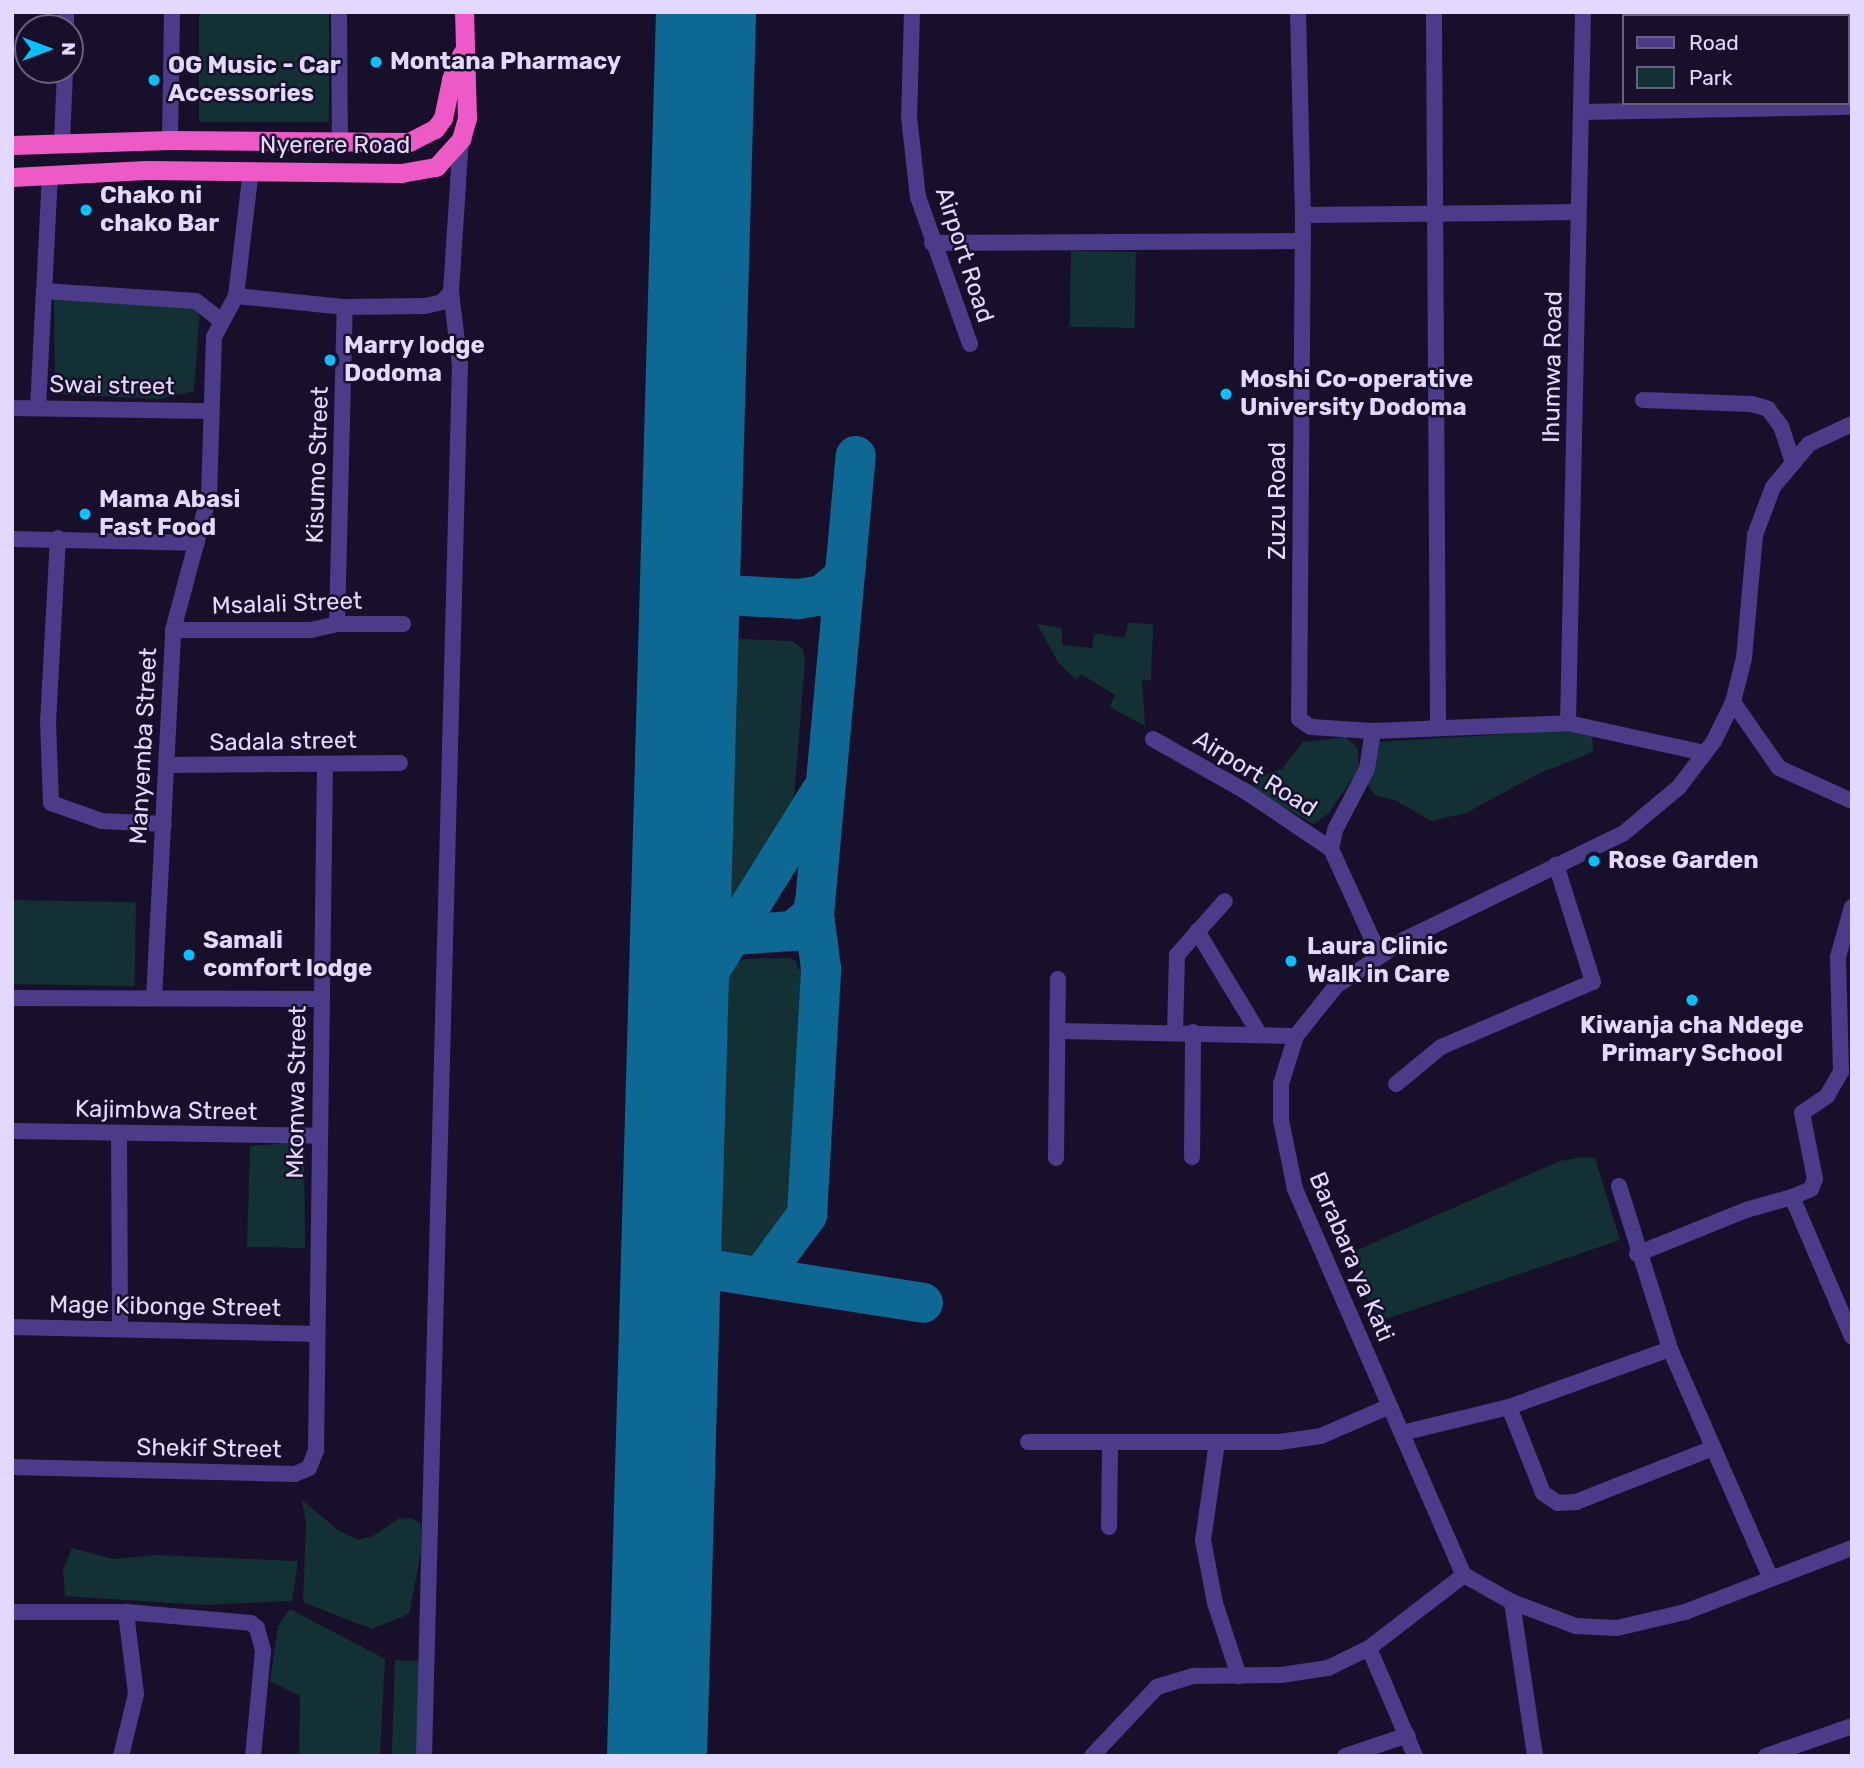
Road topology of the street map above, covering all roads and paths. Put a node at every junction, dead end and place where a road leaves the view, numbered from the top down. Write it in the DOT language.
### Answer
graph roads {
  1 [pos="172,12"];
  2 [pos="339,12"];
  3 [pos="464,12"];
  4 [pos="912,12"];
  5 [pos="1298,12"];
  6 [pos="1434,12"];
  7 [pos="1583,12"];
  8 [pos="464,49"];
  9 [pos="64,84"];
  10 [pos="1852,105"];
  11 [pos="1583,113"];
  12 [pos="1852,117"];
  13 [pos="461,139"];
  14 [pos="170,140"];
  15 [pos="340,142"];
  16 [pos="62,143"];
  17 [pos="12,145"];
  18 [pos="251,171"];
  19 [pos="50,174"];
  20 [pos="12,177"];
  21 [pos="1578,212"];
  22 [pos="1434,213"];
  23 [pos="1303,215"];
  24 [pos="1303,241"];
  25 [pos="932,243"];
  26 [pos="44,291"];
  27 [pos="451,292"];
  28 [pos="236,296"];
  29 [pos="345,307"];
  30 [pos="220,320"];
  31 [pos="970,344"];
  32 [pos="1643,400"];
  33 [pos="12,408"];
  34 [pos="38,408"];
  35 [pos="211,411"];
  36 [pos="1852,424"];
  37 [pos="1793,463"];
  38 [pos="58,538"];
  39 [pos="12,539"];
  40 [pos="197,543"];
  41 [pos="337,624"];
  42 [pos="403,624"];
  43 [pos="173,630"];
  44 [pos="1733,702"];
  45 [pos="1568,723"];
  46 [pos="1438,726"];
  47 [pos="1373,731"];
  48 [pos="1153,739"];
  49 [pos="1704,753"];
  50 [pos="400,763"];
  51 [pos="166,765"];
  52 [pos="326,766"];
  53 [pos="1852,801"];
  54 [pos="164,824"];
  55 [pos="1331,849"];
  56 [pos="1556,865"];
  57 [pos="1225,901"];
  58 [pos="1852,907"];
  59 [pos="1196,931"];
  60 [pos="1379,954"];
  61 [pos="1058,979"];
  62 [pos="12,998"];
  63 [pos="154,998"];
  64 [pos="320,999"];
  65 [pos="1059,1031"];
  66 [pos="1174,1032"];
  67 [pos="1193,1032"];
  68 [pos="1260,1035"];
  69 [pos="1296,1036"];
  70 [pos="1852,1058"];
  71 [pos="1841,1072"];
  72 [pos="1396,1084"];
  73 [pos="12,1131"];
  74 [pos="119,1133"];
  75 [pos="319,1136"];
  76 [pos="1192,1157"];
  77 [pos="1056,1158"];
  78 [pos="1619,1186"];
  79 [pos="1792,1197"];
  80 [pos="1637,1254"];
  81 [pos="1846,1306"];
  82 [pos="12,1327"];
  83 [pos="120,1329"];
  84 [pos="317,1334"];
  85 [pos="1852,1337"];
  86 [pos="1670,1349"];
  87 [pos="1390,1406"];
  88 [pos="1509,1407"];
  89 [pos="1402,1433"];
  90 [pos="1028,1442"];
  91 [pos="1110,1442"];
  92 [pos="1217,1442"];
  93 [pos="1713,1448"];
  94 [pos="12,1467"];
  95 [pos="1109,1527"];
  96 [pos="1852,1548"];
  97 [pos="1464,1575"];
  98 [pos="1771,1579"];
  99 [pos="1512,1602"];
  100 [pos="12,1612"];
  101 [pos="126,1612"];
  102 [pos="1369,1648"];
  103 [pos="1239,1676"];
  104 [pos="1852,1726"];
  105 [pos="1408,1735"];
  106 [pos="121,1756"];
  107 [pos="253,1756"];
  108 [pos="424,1756"];
  109 [pos="1093,1756"];
  110 [pos="1345,1756"];
  111 [pos="1415,1756"];
  112 [pos="1535,1756"];
  113 [pos="1766,1756"];
  1 -- 14 [label="street"];
  2 -- 15 [label="street"];
  3 -- 8 [label="highway"];
  4 -- 25 [label="street, Airport Road"];
  5 -- 23 [label="street, Zuzu Road"];
  6 -- 22 [label="street"];
  7 -- 11 [label="street, Ihumwa Road"];
  8 -- 13 [label="highway"];
  8 -- 15 [label="highway, Nyerere Road"];
  9 -- 16 [label="street"];
  10 -- 11 [label="street"];
  10 -- 12 [label="street"];
  11 -- 21 [label="street, Ihumwa Road"];
  13 -- 18 [label="highway, Nyerere Road"];
  13 -- 27 [label="street"];
  14 -- 15 [label="highway, Nyerere Road"];
  14 -- 16 [label="highway, Nyerere Road"];
  16 -- 17 [label="highway, Nyerere Road"];
  18 -- 19 [label="highway, Nyerere Road"];
  18 -- 28 [label="street, Manyemba Street"];
  19 -- 20 [label="highway, Nyerere Road"];
  19 -- 26 [label="street"];
  21 -- 22 [label="street"];
  21 -- 45 [label="street, Ihumwa Road"];
  22 -- 23 [label="street"];
  22 -- 46 [label="street"];
  23 -- 24 [label="street, Zuzu Road"];
  24 -- 25 [label="street"];
  24 -- 47 [label="street, Zuzu Road"];
  25 -- 31 [label="street, Airport Road"];
  26 -- 30 [label="street"];
  26 -- 34 [label="street"];
  27 -- 29 [label="street"];
  27 -- 108 [label="street"];
  28 -- 29 [label="street"];
  28 -- 30 [label="street, Manyemba Street"];
  29 -- 41 [label="street, Kisumo Street"];
  30 -- 35 [label="street, Manyemba Street"];
  32 -- 37 [label="street"];
  33 -- 34 [label="street, Swai street"];
  34 -- 35 [label="street, Swai street"];
  35 -- 40 [label="street, Manyemba Street"];
  36 -- 37 [label="street, Barabara ya Kati"];
  37 -- 44 [label="street, Barabara ya Kati"];
  38 -- 39 [label="street"];
  38 -- 40 [label="street"];
  38 -- 54 [label="street"];
  40 -- 43 [label="street, Manyemba Street"];
  41 -- 42 [label="street, Msalali Street"];
  41 -- 43 [label="street, Msalali Street"];
  43 -- 51 [label="street, Manyemba Street"];
  44 -- 49 [label="street, Barabara ya Kati"];
  44 -- 53 [label="street"];
  45 -- 46 [label="street, Zuzu Road"];
  45 -- 49 [label="street, Zuzu Road"];
  46 -- 47 [label="street, Zuzu Road"];
  47 -- 55 [label="street"];
  48 -- 55 [label="street, Airport Road"];
  49 -- 56 [label="street, Barabara ya Kati"];
  50 -- 52 [label="street, Sadala street"];
  51 -- 52 [label="street, Sadala street"];
  51 -- 54 [label="street, Manyemba Street"];
  52 -- 64 [label="street, Mkomwa Street"];
  54 -- 63 [label="street, Manyemba Street"];
  55 -- 60 [label="street"];
  56 -- 60 [label="street, Barabara ya Kati"];
  56 -- 72 [label="street"];
  57 -- 59 [label="street"];
  58 -- 71 [label="street"];
  59 -- 66 [label="street"];
  59 -- 68 [label="street"];
  60 -- 69 [label="street, Barabara ya Kati"];
  61 -- 65 [label="street"];
  62 -- 63 [label="street"];
  63 -- 64 [label="street"];
  64 -- 75 [label="street, Mkomwa Street"];
  65 -- 66 [label="street"];
  65 -- 77 [label="street"];
  66 -- 67 [label="street"];
  67 -- 68 [label="street"];
  67 -- 76 [label="street"];
  68 -- 69 [label="street"];
  69 -- 87 [label="street, Barabara ya Kati"];
  70 -- 71 [label="street"];
  71 -- 79 [label="street"];
  73 -- 74 [label="street, Kajimbwa Street"];
  74 -- 75 [label="street, Kajimbwa Street"];
  74 -- 83 [label="street"];
  75 -- 84 [label="street, Mkomwa Street"];
  78 -- 80 [label="street"];
  79 -- 80 [label="street"];
  79 -- 81 [label="street"];
  80 -- 86 [label="street"];
  81 -- 85 [label="street"];
  82 -- 83 [label="street, Mage Kibonge Street"];
  83 -- 84 [label="street, Mage Kibonge Street"];
  84 -- 94 [label="street, Shekif Street"];
  86 -- 88 [label="street"];
  86 -- 93 [label="street"];
  87 -- 89 [label="street, Barabara ya Kati"];
  87 -- 92 [label="street"];
  88 -- 89 [label="street"];
  88 -- 93 [label="street"];
  89 -- 97 [label="street, Barabara ya Kati"];
  90 -- 91 [label="street"];
  91 -- 92 [label="street"];
  91 -- 95 [label="street"];
  92 -- 103 [label="street"];
  93 -- 98 [label="street"];
  96 -- 98 [label="street"];
  97 -- 99 [label="street"];
  97 -- 102 [label="street"];
  98 -- 99 [label="street"];
  99 -- 112 [label="street"];
  100 -- 101 [label="street"];
  101 -- 106 [label="street"];
  101 -- 107 [label="street"];
  102 -- 103 [label="street"];
  102 -- 105 [label="street"];
  103 -- 109 [label="street"];
  104 -- 113 [label="street"];
  105 -- 110 [label="street"];
  105 -- 111 [label="street"];
}
